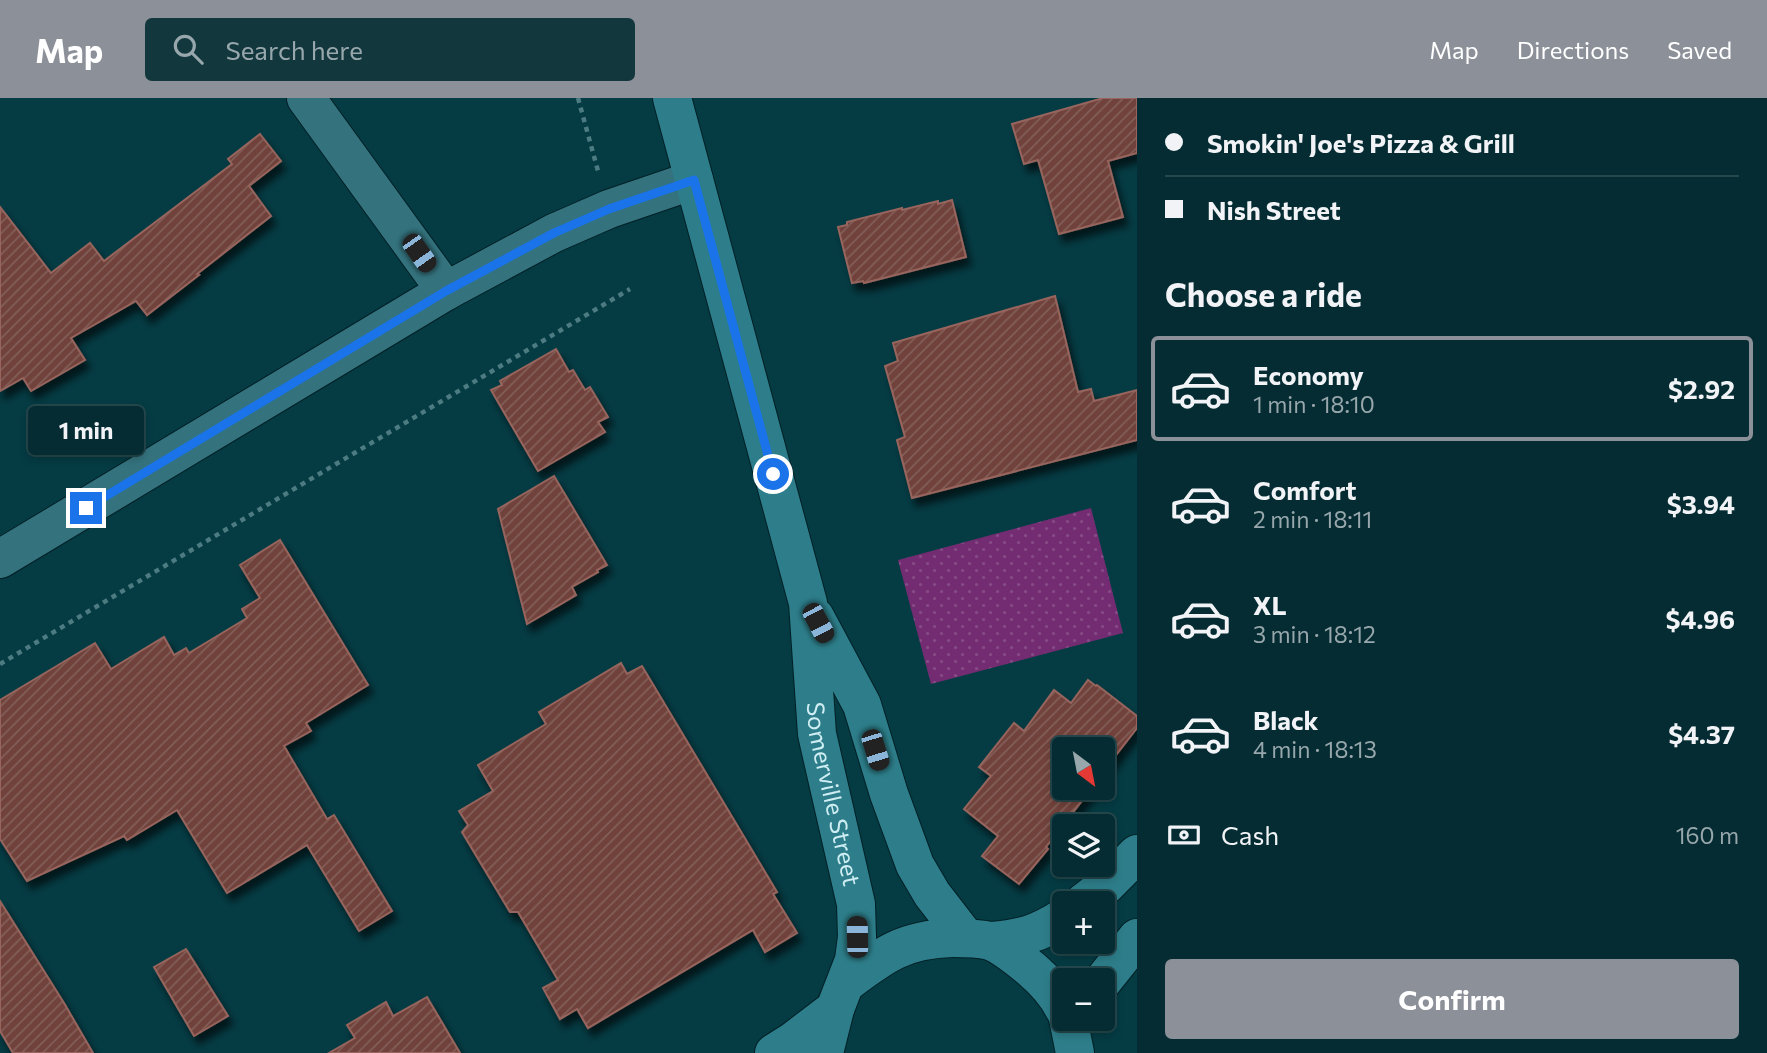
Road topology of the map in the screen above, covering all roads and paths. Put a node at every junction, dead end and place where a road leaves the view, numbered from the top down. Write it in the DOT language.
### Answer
graph roads {
  1 [pos="306,98"];
  2 [pos="578,98"];
  3 [pos="672,98"];
  4 [pos="598,172"];
  5 [pos="694,180"];
  6 [pos="630,289"];
  7 [pos="446,291"];
  8 [pos="0,559"];
  9 [pos="808,603"];
  10 [pos="0,664"];
  11 [pos="1137,854"];
  12 [pos="1098,891"];
  13 [pos="1052,925"];
  14 [pos="1137,939"];
  15 [pos="979,940"];
  16 [pos="1113,968"];
  17 [pos="1052,991"];
  18 [pos="840,996"];
  19 [pos="774,1053"];
  20 [pos="824,1053"];
  1 -- 7 [label="street"];
  2 -- 4 [label="path"];
  3 -- 5 [label="street, Somerville Street"];
  5 -- 7 [label="street"];
  5 -- 9 [label="street, Somerville Street"];
  6 -- 10 [label="path"];
  7 -- 8 [label="street"];
  9 -- 15 [label="street, Somerville Street"];
  9 -- 18 [label="street, Somerville Street"];
  11 -- 12 [label="street"];
  13 -- 15 [label="street"];
  14 -- 16 [label="street"];
  15 -- 17 [label="street, Somerville Street"];
  15 -- 18 [label="street"];
  18 -- 19 [label="street"];
  18 -- 20 [label="street, Somerville Street"];
}
